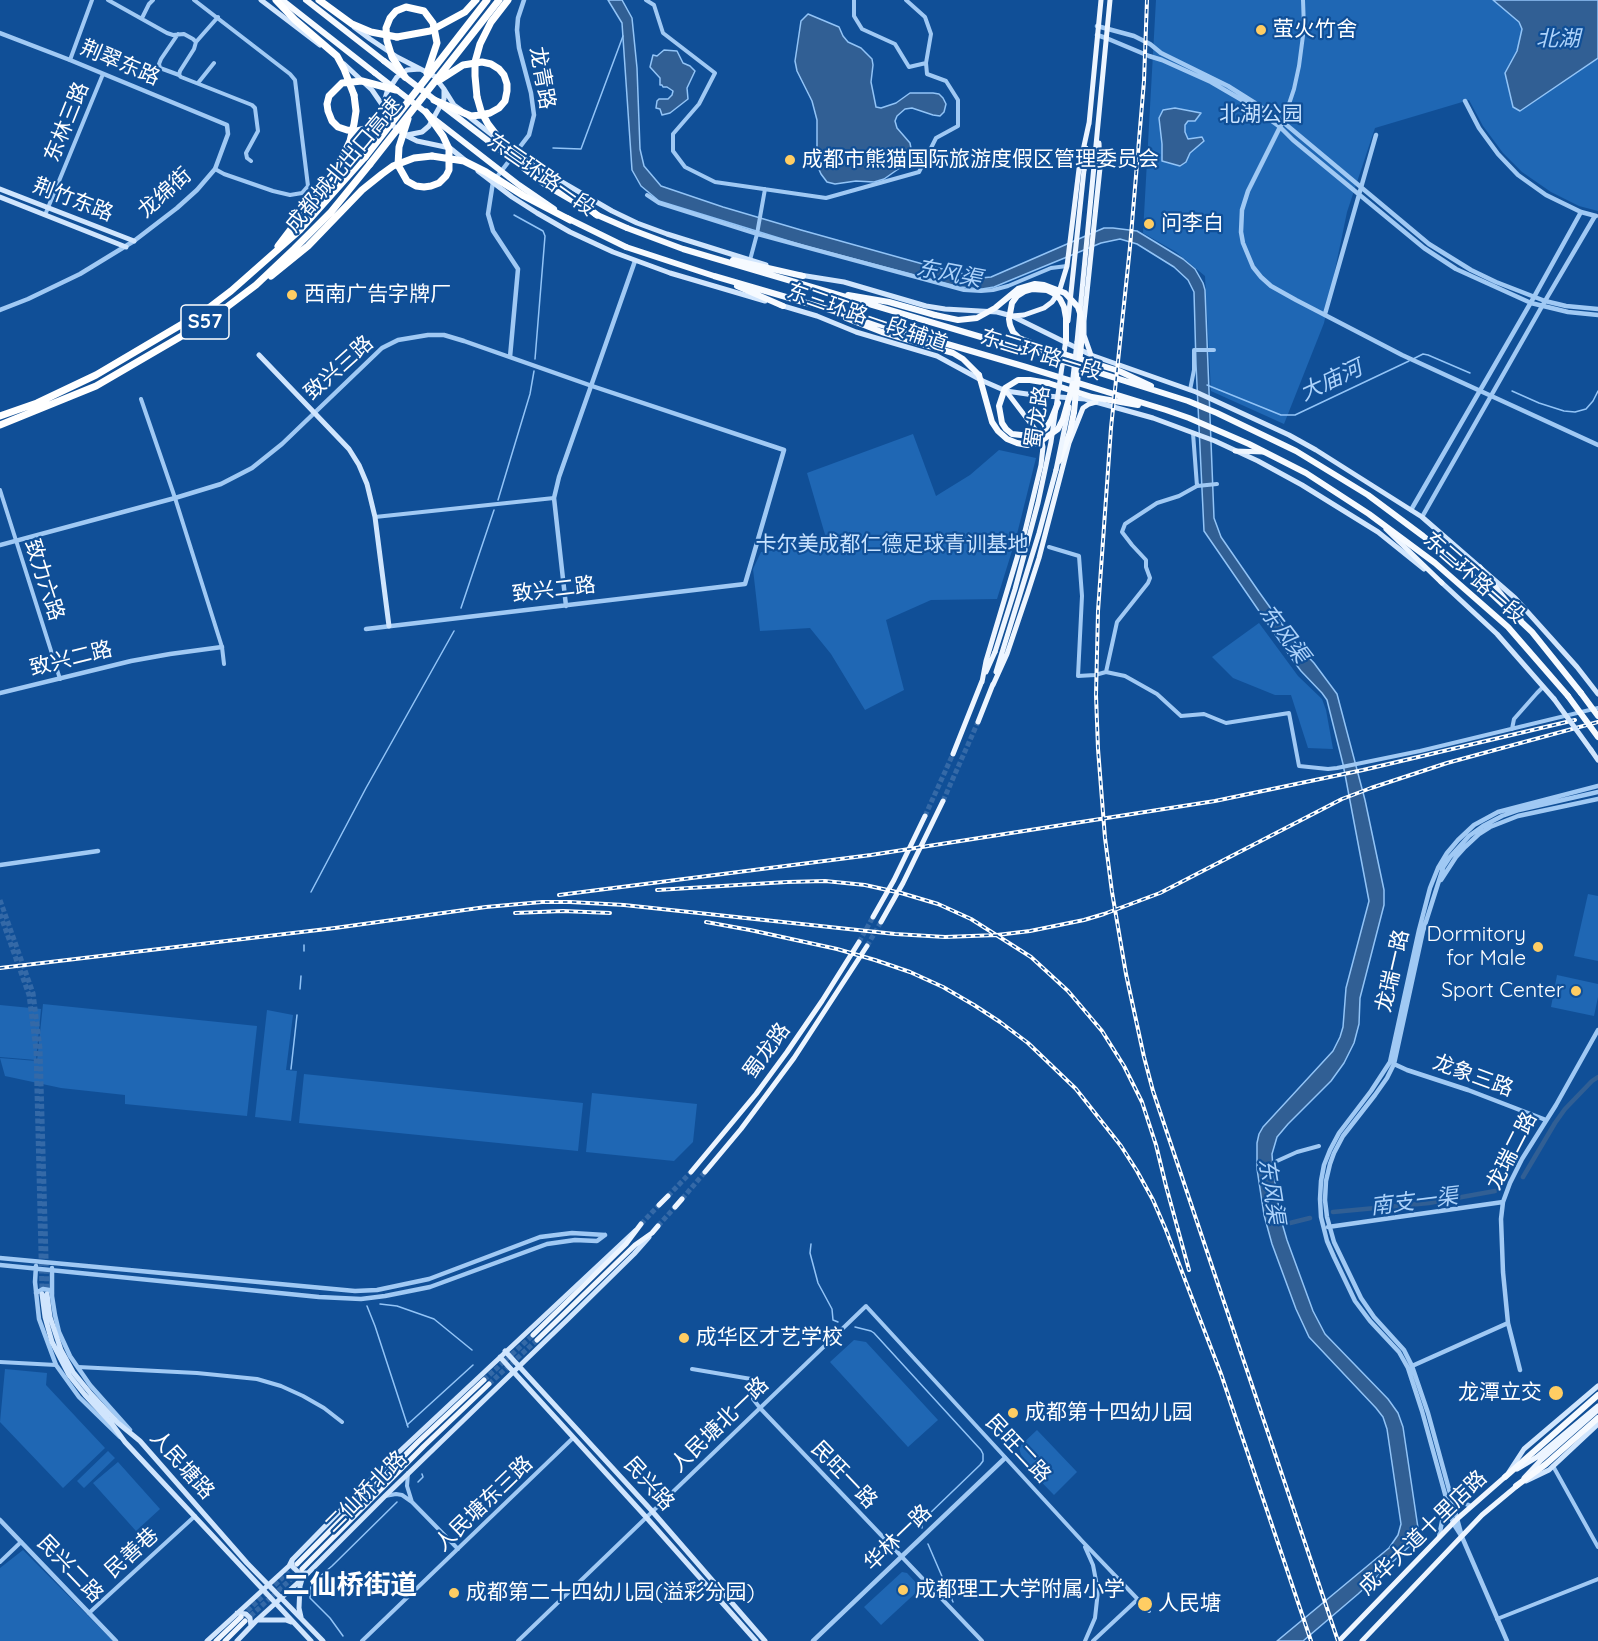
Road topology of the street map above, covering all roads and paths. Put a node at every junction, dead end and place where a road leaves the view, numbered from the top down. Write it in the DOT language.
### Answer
graph roads {
  1 [pos="92,0"];
  2 [pos="108,0"];
  3 [pos="153,0"];
  4 [pos="194,0"];
  5 [pos="261,0"];
  6 [pos="276,0"];
  7 [pos="282,0"];
  8 [pos="306,0"];
  9 [pos="321,0"];
  10 [pos="476,0"];
  11 [pos="487,0"];
  12 [pos="499,0"];
  13 [pos="508,0"];
  14 [pos="524,0"];
  15 [pos="646,0"];
  16 [pos="854,0"];
  17 [pos="906,0"];
  18 [pos="1101,0"];
  19 [pos="1110,0"];
  20 [pos="1303,0"];
  21 [pos="218,17"];
  22 [pos="142,18"];
  23 [pos="1097,26"];
  24 [pos="1107,28"];
  25 [pos="0,33"];
  26 [pos="179,34"];
  27 [pos="1097,35"];
  28 [pos="1106,38"];
  29 [pos="196,42"];
  30 [pos="70,60"];
  31 [pos="214,63"];
  32 [pos="926,63"];
  33 [pos="422,69"];
  34 [pos="103,74"];
  35 [pos="178,75"];
  36 [pos="405,77"];
  37 [pos="424,81"];
  38 [pos="198,83"];
  39 [pos="431,86"];
  40 [pos="444,89"];
  41 [pos="396,90"];
  42 [pos="434,100"];
  43 [pos="1465,101"];
  44 [pos="383,106"];
  45 [pos="401,110"];
  46 [pos="426,112"];
  47 [pos="410,114"];
  48 [pos="1089,123"];
  49 [pos="1098,123"];
  50 [pos="1282,124"];
  51 [pos="227,125"];
  52 [pos="405,135"];
  53 [pos="1376,135"];
  54 [pos="515,153"];
  55 [pos="251,161"];
  56 [pos="215,169"];
  57 [pos="493,182"];
  58 [pos="0,189"];
  59 [pos="765,189"];
  60 [pos="1361,191"];
  61 [pos="647,195"];
  62 [pos="0,197"];
  63 [pos="48,208"];
  64 [pos="1581,212"];
  65 [pos="45,215"];
  66 [pos="597,215"];
  67 [pos="1597,217"];
  68 [pos="570,220"];
  69 [pos="757,234"];
  70 [pos="134,241"];
  71 [pos="126,247"];
  72 [pos="683,249"];
  73 [pos="269,258"];
  74 [pos="750,260"];
  75 [pos="635,261"];
  76 [pos="1067,265"];
  77 [pos="714,276"];
  78 [pos="803,276"];
  79 [pos="256,285"];
  80 [pos="815,288"];
  81 [pos="1534,297"];
  82 [pos="1531,303"];
  83 [pos="1544,303"];
  84 [pos="812,304"];
  85 [pos="783,306"];
  86 [pos="1598,309"];
  87 [pos="0,310"];
  88 [pos="1325,314"];
  89 [pos="1598,315"];
  90 [pos="1012,316"];
  91 [pos="1066,341"];
  92 [pos="1214,350"];
  93 [pos="259,355"];
  94 [pos="1091,355"];
  95 [pos="510,357"];
  96 [pos="1073,384"];
  97 [pos="592,386"];
  98 [pos="1006,391"];
  99 [pos="1193,391"];
  100 [pos="1480,391"];
  101 [pos="1171,396"];
  102 [pos="1492,396"];
  103 [pos="141,399"];
  104 [pos="1096,402"];
  105 [pos="1058,403"];
  106 [pos="1166,410"];
  107 [pos="315,413"];
  108 [pos="0,416"];
  109 [pos="0,425"];
  110 [pos="1195,434"];
  111 [pos="1598,445"];
  112 [pos="1235,451"];
  113 [pos="1265,452"];
  114 [pos="1056,470"];
  115 [pos="1217,484"];
  116 [pos="1197,486"];
  117 [pos="0,490"];
  118 [pos="175,498"];
  119 [pos="554,498"];
  120 [pos="1412,510"];
  121 [pos="1369,513"];
  122 [pos="375,517"];
  123 [pos="1422,517"];
  124 [pos="16,541"];
  125 [pos="0,545"];
  126 [pos="1049,547"];
  127 [pos="1480,567"];
  128 [pos="1442,583"];
  129 [pos="746,584"];
  130 [pos="567,606"];
  131 [pos="388,626"];
  132 [pos="366,629"];
  133 [pos="1532,632"];
  134 [pos="222,647"];
  135 [pos="224,663"];
  136 [pos="1106,672"];
  137 [pos="60,679"];
  138 [pos="982,682"];
  139 [pos="993,685"];
  140 [pos="1543,687"];
  141 [pos="1596,692"];
  142 [pos="0,693"];
  143 [pos="1598,708"];
  144 [pos="1598,716"];
  145 [pos="978,722"];
  146 [pos="1512,729"];
  147 [pos="1598,737"];
  148 [pos="953,754"];
  149 [pos="1598,760"];
  150 [pos="1598,786"];
  151 [pos="1598,792"];
  152 [pos="1598,799"];
  153 [pos="943,801"];
  154 [pos="925,816"];
  155 [pos="98,851"];
  156 [pos="0,865"];
  157 [pos="1433,889"];
  158 [pos="873,917"];
  159 [pos="881,922"];
  160 [pos="859,942"];
  161 [pos="867,946"];
  162 [pos="1598,1030"];
  163 [pos="1392,1063"];
  164 [pos="1546,1120"];
  165 [pos="1319,1146"];
  166 [pos="1277,1161"];
  167 [pos="691,1172"];
  168 [pos="705,1172"];
  169 [pos="668,1196"];
  170 [pos="682,1198"];
  171 [pos="1503,1202"];
  172 [pos="659,1205"];
  173 [pos="675,1207"];
  174 [pos="641,1224"];
  175 [pos="658,1226"];
  176 [pos="1326,1227"];
  177 [pos="636,1230"];
  178 [pos="652,1233"];
  179 [pos="0,1258"];
  180 [pos="36,1261"];
  181 [pos="52,1262"];
  182 [pos="0,1265"];
  183 [pos="35,1268"];
  184 [pos="52,1270"];
  185 [pos="44,1293"];
  186 [pos="866,1306"];
  187 [pos="1508,1323"];
  188 [pos="533,1335"];
  189 [pos="537,1340"];
  190 [pos="505,1352"];
  191 [pos="500,1357"];
  192 [pos="0,1362"];
  193 [pos="56,1365"];
  194 [pos="519,1366"];
  195 [pos="77,1367"];
  196 [pos="1410,1367"];
  197 [pos="692,1369"];
  198 [pos="1520,1370"];
  199 [pos="514,1372"];
  200 [pos="1598,1386"];
  201 [pos="1598,1395"];
  202 [pos="1598,1406"];
  203 [pos="760,1408"];
  204 [pos="1598,1410"];
  205 [pos="1598,1418"];
  206 [pos="342,1422"];
  207 [pos="1598,1424"];
  208 [pos="574,1438"];
  209 [pos="140,1441"];
  210 [pos="125,1442"];
  211 [pos="1005,1458"];
  212 [pos="1542,1459"];
  213 [pos="408,1473"];
  214 [pos="1506,1477"];
  215 [pos="1516,1486"];
  216 [pos="385,1497"];
  217 [pos="1448,1497"];
  218 [pos="412,1502"];
  219 [pos="1471,1506"];
  220 [pos="652,1511"];
  221 [pos="195,1516"];
  222 [pos="646,1517"];
  223 [pos="0,1520"];
  224 [pos="1455,1521"];
  225 [pos="1439,1537"];
  226 [pos="1461,1537"];
  227 [pos="21,1542"];
  228 [pos="1083,1542"];
  229 [pos="1598,1547"];
  230 [pos="458,1550"];
  231 [pos="902,1557"];
  232 [pos="0,1562"];
  233 [pos="295,1562"];
  234 [pos="302,1569"];
  235 [pos="309,1572"];
  236 [pos="302,1579"];
  237 [pos="1598,1579"];
  238 [pos="269,1584"];
  239 [pos="262,1590"];
  240 [pos="282,1598"];
  241 [pos="1138,1599"];
  242 [pos="274,1603"];
  243 [pos="1149,1611"];
  244 [pos="89,1613"];
  245 [pos="241,1617"];
  246 [pos="301,1619"];
  247 [pos="1497,1619"];
  248 [pos="257,1620"];
  249 [pos="294,1624"];
  250 [pos="251,1628"];
  251 [pos="116,1641"];
  252 [pos="207,1641"];
  253 [pos="216,1641"];
  254 [pos="225,1641"];
  255 [pos="237,1641"];
  256 [pos="310,1641"];
  257 [pos="323,1641"];
  258 [pos="362,1641"];
  259 [pos="518,1641"];
  260 [pos="756,1641"];
  261 [pos="765,1641"];
  262 [pos="813,1641"];
  263 [pos="982,1641"];
  264 [pos="1085,1641"];
  265 [pos="1093,1641"];
  266 [pos="1339,1641"];
  267 [pos="1362,1641"];
  268 [pos="1507,1641"];
  1 -- 30 [label="street"];
  2 -- 22 [label="street"];
  3 -- 22 [label="street"];
  4 -- 21 [label="street"];
  5 -- 44 [label="main road"];
  6 -- 73 [label="highway, bridge"];
  7 -- 41 [label="highway, 东三环路一段, bridge"];
  8 -- 36 [label="highway, 东三环路一段, bridge"];
  9 -- 10 [label="highway, bridge"];
  9 -- 33 [label="main road"];
  11 -- 37 [label="highway, 成都城北出口高速 / S57, bridge"];
  12 -- 39 [label="highway, 成都城北出口高速 / S57, bridge"];
  13 -- 66 [label="highway, bridge"];
  14 -- 54 [label="street, 龙青路"];
  15 -- 59 [label="street"];
  16 -- 32 [label="street"];
  17 -- 32 [label="street"];
  18 -- 23 [label="main road, 蜀龙路"];
  19 -- 24 [label="main road"];
  20 -- 50 [label="street"];
  21 -- 29 [label="street"];
  21 -- 56 [label="street"];
  22 -- 26 [label="street"];
  23 -- 24 [label="street"];
  23 -- 27 [label="main road, 蜀龙路"];
  24 -- 28 [label="main road"];
  24 -- 50 [label="street"];
  25 -- 30 [label="street, 荆翠东路"];
  26 -- 29 [label="street"];
  26 -- 35 [label="street"];
  27 -- 28 [label="street"];
  27 -- 48 [label="main road, 蜀龙路"];
  28 -- 49 [label="main road"];
  28 -- 50 [label="street"];
  29 -- 35 [label="street"];
  30 -- 34 [label="street, 荆翠东路"];
  31 -- 38 [label="street"];
  32 -- 59 [label="street"];
  33 -- 40 [label="main road, 东三环路一段辅道"];
  33 -- 44 [label="main road"];
  34 -- 51 [label="street, 荆翠东路"];
  34 -- 63 [label="street, 东林三路"];
  35 -- 38 [label="street"];
  36 -- 37 [label="highway, bridge"];
  36 -- 42 [label="highway, 东三环路一段, bridge"];
  37 -- 45 [label="highway, 成都城北出口高速 / S57, bridge"];
  38 -- 55 [label="street"];
  39 -- 42 [label="highway, bridge"];
  39 -- 47 [label="highway, 成都城北出口高速 / S57, bridge"];
  40 -- 52 [label="main road"];
  40 -- 54 [label="main road, 东三环路一段辅道"];
  41 -- 45 [label="highway, bridge"];
  41 -- 46 [label="highway, 东三环路一段, bridge"];
  42 -- 66 [label="highway, 东三环路一段, bridge"];
  43 -- 64 [label="street"];
  44 -- 52 [label="main road, 东三环路一段辅道"];
  45 -- 73 [label="highway, 成都城北出口高速 / S57, bridge"];
  46 -- 47 [label="highway, bridge"];
  46 -- 68 [label="highway, 东三环路一段, bridge"];
  47 -- 79 [label="highway, 成都城北出口高速 / S57, bridge"];
  48 -- 76 [label="main road"];
  48 -- 91 [label="main road, 蜀龙路, bridge"];
  49 -- 94 [label="main road"];
  49 -- 96 [label="main road, 蜀龙路, bridge"];
  50 -- 60 [label="street"];
  50 -- 88 [label="street"];
  51 -- 56 [label="street, 龙绵街"];
  52 -- 57 [label="main road, 东三环路一段辅道"];
  53 -- 60 [label="street"];
  54 -- 57 [label="street, 龙青路"];
  54 -- 74 [label="main road, 东三环路一段辅道"];
  56 -- 70 [label="street, 龙绵街"];
  57 -- 75 [label="main road, 东三环路一段辅道"];
  57 -- 95 [label="street, 龙青路"];
  58 -- 63 [label="main road, 荆竹东路"];
  59 -- 69 [label="street"];
  60 -- 81 [label="street"];
  60 -- 82 [label="street"];
  60 -- 88 [label="street"];
  61 -- 69 [label="street"];
  62 -- 65 [label="main road"];
  63 -- 65 [label="street, 东林三路"];
  63 -- 70 [label="main road, 荆竹东路"];
  64 -- 67 [label="street"];
  64 -- 81 [label="street"];
  65 -- 71 [label="main road"];
  66 -- 72 [label="highway, 东三环路一段, bridge"];
  67 -- 83 [label="street"];
  68 -- 77 [label="highway, 东三环路一段, bridge"];
  68 -- 79 [label="highway, bridge"];
  69 -- 74 [label="street"];
  69 -- 76 [label="street"];
  70 -- 71 [label="street, 龙绵街"];
  71 -- 87 [label="street, 龙绵街"];
  72 -- 78 [label="highway"];
  72 -- 80 [label="highway, 东三环路一段"];
  73 -- 108 [label="highway, 成都城北出口高速 / S57"];
  74 -- 78 [label="main road, 东三环路一段辅道"];
  75 -- 85 [label="main road, 东三环路一段辅道"];
  75 -- 97 [label="street"];
  76 -- 90 [label="main road"];
  77 -- 84 [label="highway, 东三环路一段"];
  77 -- 85 [label="highway"];
  78 -- 90 [label="main road, 东三环路一段辅道"];
  79 -- 109 [label="highway, 成都城北出口高速 / S57"];
  80 -- 101 [label="highway, 东三环路一段"];
  80 -- 114 [label="highway, bridge"];
  81 -- 82 [label="street"];
  81 -- 83 [label="street"];
  82 -- 83 [label="street"];
  82 -- 100 [label="street"];
  83 -- 86 [label="street"];
  83 -- 89 [label="street"];
  83 -- 102 [label="street"];
  84 -- 96 [label="highway, bridge"];
  84 -- 106 [label="highway, 东三环路一段"];
  85 -- 98 [label="main road, 东三环路一段辅道"];
  88 -- 100 [label="street"];
  90 -- 94 [label="main road, 东三环路一段辅道"];
  91 -- 101 [label="highway, bridge"];
  91 -- 105 [label="main road, 蜀龙路, bridge"];
  92 -- 99 [label="street"];
  93 -- 107 [label="main road"];
  94 -- 99 [label="main road, 东三环路一段辅道"];
  95 -- 97 [label="street, 致兴三路"];
  95 -- 107 [label="street, 致兴三路"];
  96 -- 114 [label="main road, 蜀龙路, bridge"];
  97 -- 119 [label="street"];
  97 -- 129 [label="street, 致兴三路"];
  98 -- 104 [label="main road, 东三环路一段辅道"];
  98 -- 138 [label="main road"];
  99 -- 120 [label="main road, 东三环路一段辅道"];
  100 -- 102 [label="street"];
  100 -- 120 [label="street"];
  101 -- 133 [label="highway, 东三环路一段"];
  102 -- 111 [label="street"];
  102 -- 123 [label="street"];
  103 -- 118 [label="street"];
  104 -- 110 [label="main road, 东三环路一段辅道"];
  104 -- 139 [label="main road"];
  105 -- 106 [label="highway, bridge"];
  105 -- 138 [label="main road, 蜀龙路, bridge"];
  106 -- 113 [label="highway, 东三环路一段"];
  107 -- 118 [label="street, 致兴三路"];
  107 -- 122 [label="main road"];
  110 -- 112 [label="main road, 东三环路一段辅道"];
  110 -- 116 [label="street"];
  112 -- 113 [label="main road"];
  112 -- 128 [label="main road, 东三环路一段辅道"];
  113 -- 121 [label="highway, 东三环路一段"];
  114 -- 139 [label="main road, 蜀龙路"];
  115 -- 116 [label="street"];
  116 -- 136 [label="street"];
  117 -- 124 [label="street, 致力六路"];
  118 -- 124 [label="street, 致兴三路"];
  118 -- 134 [label="street"];
  119 -- 122 [label="street"];
  119 -- 130 [label="street"];
  120 -- 123 [label="main road, 东三环路一段辅道"];
  121 -- 128 [label="main road"];
  121 -- 147 [label="highway, 东三环路一段, bridge"];
  122 -- 131 [label="main road"];
  123 -- 127 [label="main road, 东三环路一段辅道"];
  124 -- 125 [label="street, 致兴三路"];
  124 -- 137 [label="street, 致力六路"];
  126 -- 136 [label="street"];
  127 -- 133 [label="main road"];
  127 -- 141 [label="main road, 东三环路一段辅道"];
  128 -- 140 [label="main road, 东三环路一段辅道"];
  129 -- 130 [label="street, 致兴二路"];
  130 -- 131 [label="street, 致兴二路"];
  131 -- 132 [label="street, 致兴二路"];
  133 -- 144 [label="highway, 东三环路一段, bridge"];
  134 -- 135 [label="street"];
  134 -- 137 [label="street, 致兴二路"];
  136 -- 146 [label="street"];
  137 -- 142 [label="street, 致兴二路"];
  138 -- 148 [label="main road, 蜀龙路"];
  139 -- 145 [label="main road, 蜀龙路"];
  140 -- 146 [label="street"];
  140 -- 149 [label="main road, 东三环路一段辅道, bridge"];
  143 -- 146 [label="street"];
  150 -- 157 [label="street"];
  151 -- 157 [label="street"];
  152 -- 157 [label="street"];
  153 -- 159 [label="main road"];
  154 -- 158 [label="main road"];
  155 -- 156 [label="street"];
  157 -- 163 [label="street, 龙瑞一路"];
  160 -- 167 [label="main road, 蜀龙路"];
  161 -- 168 [label="main road, 蜀龙路"];
  162 -- 164 [label="street, 龙瑞二路"];
  163 -- 164 [label="street, 龙象三路"];
  163 -- 176 [label="street, 龙瑞一路"];
  164 -- 171 [label="street, 龙瑞二路"];
  165 -- 166 [label="street"];
  169 -- 172 [label="main road"];
  170 -- 173 [label="main road"];
  171 -- 176 [label="street"];
  171 -- 187 [label="street, 龙瑞二路"];
  174 -- 177 [label="main road"];
  175 -- 178 [label="main road"];
  176 -- 196 [label="street, 龙瑞一路"];
  177 -- 188 [label="main road"];
  177 -- 190 [label="main road"];
  178 -- 189 [label="main road"];
  178 -- 194 [label="main road"];
  179 -- 180 [label="street"];
  180 -- 181 [label="street"];
  180 -- 183 [label="street"];
  181 -- 184 [label="street"];
  181 -- 184 [label="street"];
  182 -- 183 [label="street"];
  183 -- 184 [label="street"];
  183 -- 185 [label="street"];
  184 -- 185 [label="street"];
  185 -- 193 [label="street"];
  185 -- 195 [label="street"];
  185 -- 209 [label="main road, 人民塘路"];
  185 -- 210 [label="main road, 人民塘路"];
  186 -- 203 [label="street, 人民塘北一路"];
  186 -- 211 [label="street, 民旺二路"];
  187 -- 196 [label="street"];
  187 -- 198 [label="street, 龙瑞二路"];
  190 -- 191 [label="main road"];
  190 -- 194 [label="main road, 民兴路"];
  191 -- 199 [label="main road, 民兴路"];
  191 -- 233 [label="main road"];
  192 -- 193 [label="street"];
  193 -- 210 [label="street"];
  194 -- 199 [label="main road, 二仙桥北路"];
  194 -- 220 [label="main road, 民兴路"];
  195 -- 206 [label="street"];
  195 -- 209 [label="street"];
  196 -- 217 [label="street, 龙瑞一路"];
  197 -- 203 [label="street"];
  199 -- 208 [label="main road, 民兴路"];
  199 -- 213 [label="main road, 二仙桥北路"];
  200 -- 214 [label="main road"];
  201 -- 212 [label="highway"];
  202 -- 212 [label="main road"];
  203 -- 220 [label="street, 人民塘北一路"];
  203 -- 231 [label="street, 民旺一路"];
  204 -- 212 [label="main road"];
  205 -- 212 [label="highway"];
  207 -- 212 [label="main road"];
  208 -- 222 [label="main road, 民兴路"];
  208 -- 230 [label="street, 人民塘东三路"];
  209 -- 238 [label="main road, 人民塘路"];
  210 -- 221 [label="main road, 人民塘路"];
  211 -- 228 [label="street, 民旺二路"];
  211 -- 231 [label="street, 华林一路"];
  212 -- 214 [label="highway"];
  212 -- 215 [label="highway"];
  212 -- 229 [label="street"];
  213 -- 216 [label="main road, 二仙桥北路"];
  213 -- 218 [label="street"];
  214 -- 219 [label="main road, 成华大道十里店路"];
  215 -- 226 [label="main road, 成华大道十里店路"];
  216 -- 218 [label="street"];
  216 -- 235 [label="main road, 二仙桥北路"];
  217 -- 219 [label="street"];
  217 -- 224 [label="street, 龙瑞一路"];
  217 -- 225 [label="street"];
  218 -- 230 [label="street"];
  219 -- 224 [label="main road, 成华大道十里店路"];
  220 -- 222 [label="street, 人民塘北一路"];
  220 -- 261 [label="main road, 民兴路"];
  221 -- 239 [label="main road, 人民塘路"];
  221 -- 244 [label="street, 民善巷"];
  222 -- 259 [label="street, 人民塘北一路"];
  222 -- 260 [label="main road, 民兴路"];
  223 -- 227 [label="street, 民兴二路"];
  224 -- 225 [label="main road, 成华大道十里店路"];
  224 -- 226 [label="street, 龙瑞一路"];
  225 -- 266 [label="main road, 成华大道十里店路"];
  226 -- 247 [label="street, 龙瑞一路"];
  226 -- 267 [label="main road, 成华大道十里店路"];
  227 -- 232 [label="street"];
  227 -- 244 [label="street, 民兴二路"];
  228 -- 241 [label="street, 民旺二路"];
  228 -- 264 [label="street"];
  230 -- 258 [label="street, 人民塘东三路"];
  231 -- 262 [label="street, 华林一路"];
  231 -- 263 [label="street, 民旺一路"];
  233 -- 234 [label="main road"];
  233 -- 235 [label="main road"];
  233 -- 238 [label="main road"];
  235 -- 236 [label="main road, 二仙桥北路"];
  236 -- 240 [label="main road, 二仙桥北路"];
  236 -- 246 [label="main road"];
  237 -- 247 [label="street"];
  238 -- 239 [label="main road"];
  238 -- 240 [label="main road, 人民塘路"];
  239 -- 242 [label="main road, 人民塘路"];
  239 -- 245 [label="main road"];
  240 -- 242 [label="main road, 二仙桥北路"];
  240 -- 246 [label="main road, 人民塘路"];
  241 -- 243 [label="street, 民旺二路"];
  241 -- 265 [label="street"];
  242 -- 248 [label="main road, 二仙桥北路"];
  242 -- 249 [label="main road, 人民塘路"];
  244 -- 251 [label="street, 民兴二路"];
  245 -- 250 [label="main road"];
  245 -- 252 [label="main road"];
  245 -- 253 [label="main road"];
  245 -- 254 [label="main road"];
  246 -- 257 [label="main road, 人民塘路"];
  247 -- 268 [label="street, 龙瑞一路"];
  248 -- 249 [label="main road"];
  248 -- 250 [label="main road, 二仙桥北路"];
  249 -- 256 [label="main road, 人民塘路"];
  250 -- 255 [label="main road, 二仙桥北路"];
}
